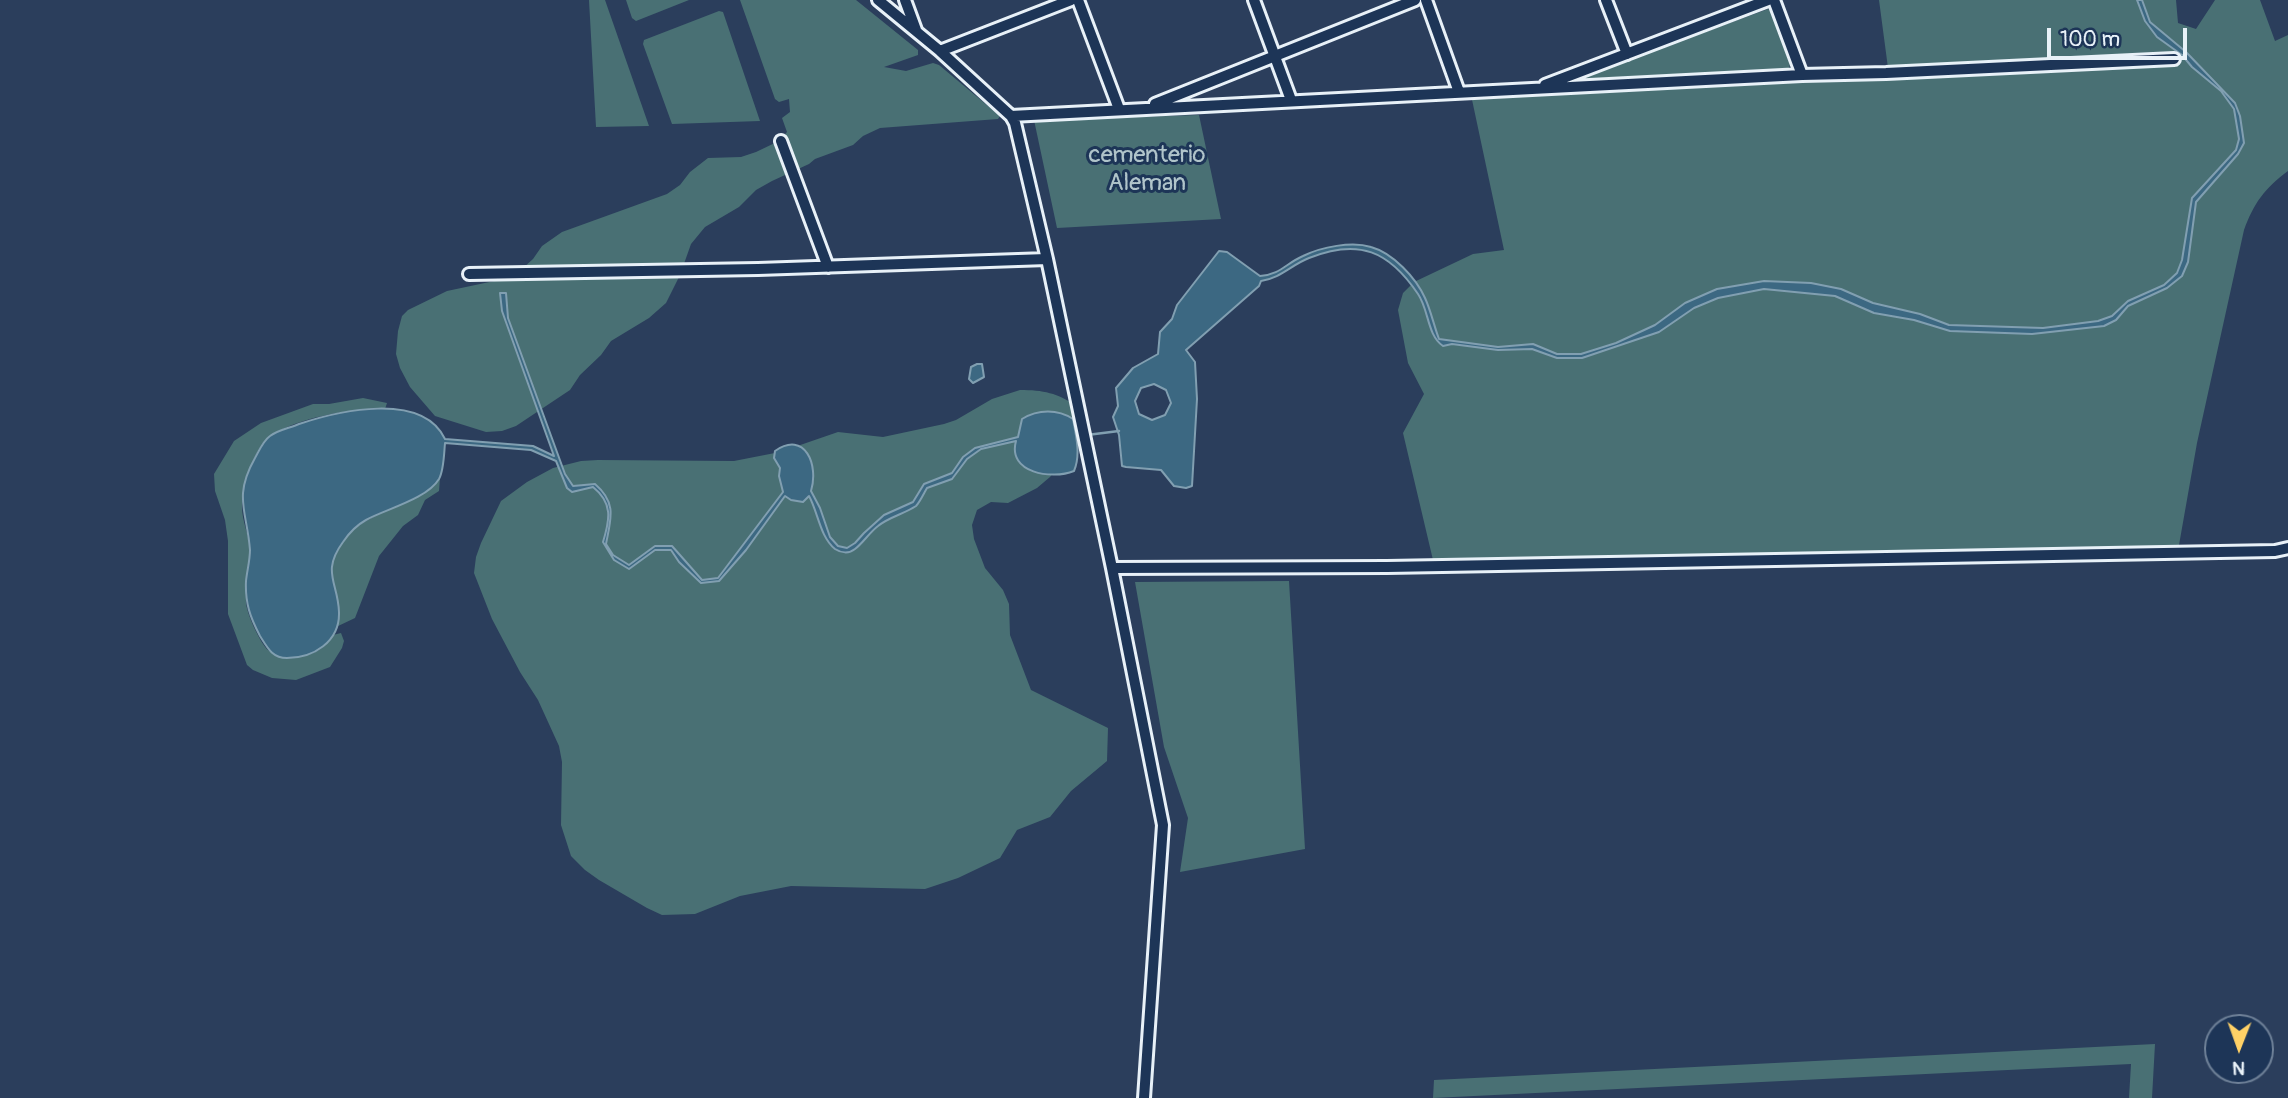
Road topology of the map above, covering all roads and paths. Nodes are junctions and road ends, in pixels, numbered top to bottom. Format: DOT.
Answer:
graph roads {
  1 [pos="878,0"];
  2 [pos="905,0"];
  3 [pos="1071,0"];
  4 [pos="1078,0"];
  5 [pos="1254,0"];
  6 [pos="1415,0"];
  7 [pos="1426,0"];
  8 [pos="1606,0"];
  9 [pos="1768,0"];
  10 [pos="1774,0"];
  11 [pos="917,32"];
  12 [pos="940,51"];
  13 [pos="1627,54"];
  14 [pos="1275,56"];
  15 [pos="2174,59"];
  16 [pos="1802,75"];
  17 [pos="1535,89"];
  18 [pos="1459,92"];
  19 [pos="1292,100"];
  20 [pos="1146,108"];
  21 [pos="1119,109"];
  22 [pos="1011,116"];
  23 [pos="781,141"];
  24 [pos="1047,259"];
  25 [pos="828,267"];
  26 [pos="469,274"];
  27 [pos="2288,548"];
  28 [pos="1112,568"];
  29 [pos="1144,1098"];
  1 -- 11 [label="street"];
  2 -- 11 [label="street"];
  3 -- 12 [label="street"];
  4 -- 21 [label="street"];
  5 -- 14 [label="street"];
  6 -- 14 [label="street"];
  7 -- 18 [label="street"];
  8 -- 13 [label="street"];
  9 -- 13 [label="street"];
  10 -- 16 [label="street"];
  11 -- 12 [label="street"];
  12 -- 22 [label="street"];
  13 -- 17 [label="street"];
  14 -- 19 [label="street"];
  14 -- 20 [label="street"];
  15 -- 16 [label="street"];
  16 -- 17 [label="street"];
  17 -- 18 [label="street"];
  18 -- 19 [label="street"];
  19 -- 20 [label="street"];
  20 -- 21 [label="street"];
  21 -- 22 [label="street"];
  22 -- 24 [label="street"];
  23 -- 25 [label="street"];
  24 -- 25 [label="street"];
  24 -- 28 [label="street"];
  25 -- 26 [label="street"];
  27 -- 28 [label="street"];
  28 -- 29 [label="street"];
}
